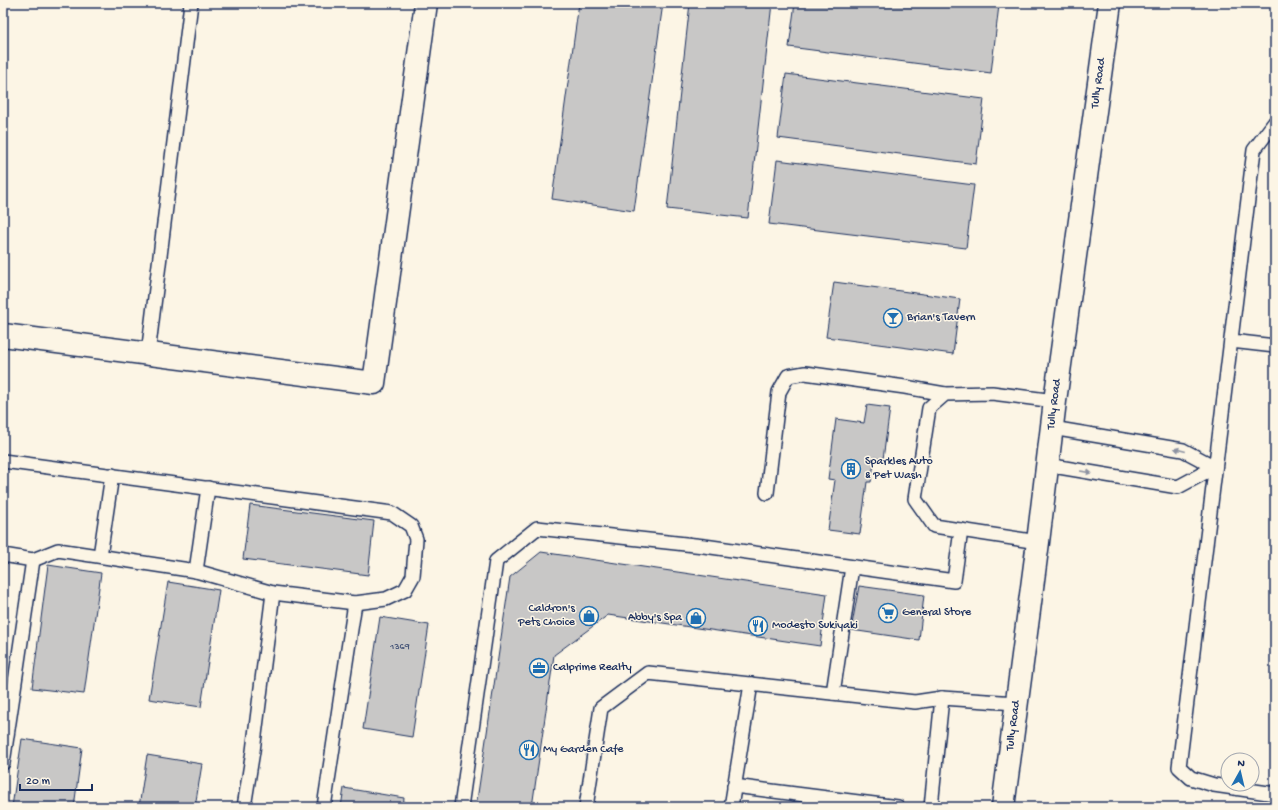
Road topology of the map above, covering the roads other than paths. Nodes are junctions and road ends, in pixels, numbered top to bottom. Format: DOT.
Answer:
graph roads {
  1 [pos="191,3"];
  2 [pos="426,3"];
  3 [pos="1110,3"];
  4 [pos="1275,122"];
  5 [pos="3,335"];
  6 [pos="1231,341"];
  7 [pos="1275,346"];
  8 [pos="148,354"];
  9 [pos="945,394"];
  10 [pos="1055,401"];
  11 [pos="1052,428"];
  12 [pos="3,461"];
  13 [pos="1047,466"];
  14 [pos="1215,467"];
  15 [pos="112,474"];
  16 [pos="208,488"];
  17 [pos="767,492"];
  18 [pos="961,530"];
  19 [pos="1038,542"];
  20 [pos="3,555"];
  21 [pos="100,556"];
  22 [pos="33,560"];
  23 [pos="852,567"];
  24 [pos="196,571"];
  25 [pos="273,593"];
  26 [pos="356,603"];
  27 [pos="751,684"];
  28 [pos="832,693"];
  29 [pos="942,698"];
  30 [pos="1016,703"];
  31 [pos="3,763"];
  32 [pos="734,786"];
  33 [pos="1275,794"];
  34 [pos="244,807"];
  35 [pos="324,807"];
  36 [pos="461,807"];
  37 [pos="586,807"];
  38 [pos="731,807"];
  39 [pos="898,807"];
  40 [pos="931,807"];
  41 [pos="1003,807"];
  1 -- 8 [label="lane"];
  2 -- 8 [label="main road"];
  3 -- 10 [label="main road, Tully Road"];
  4 -- 6 [label="lane"];
  5 -- 8 [label="main road"];
  6 -- 7 [label="lane"];
  6 -- 14 [label="lane"];
  9 -- 10 [label="lane"];
  9 -- 17 [label="lane"];
  9 -- 18 [label="lane"];
  10 -- 11 [label="main road, Tully Road"];
  11 -- 13 [label="main road, Tully Road"];
  14 -- 11 [label="lane, one-way"];
  12 -- 15 [label="lane"];
  13 -- 14 [label="lane, one-way"];
  13 -- 19 [label="main road, Tully Road"];
  14 -- 33 [label="lane"];
  15 -- 16 [label="lane"];
  15 -- 21 [label="lane"];
  16 -- 24 [label="lane"];
  16 -- 26 [label="lane"];
  18 -- 19 [label="lane"];
  18 -- 23 [label="lane"];
  19 -- 30 [label="main road, Tully Road"];
  20 -- 22 [label="lane"];
  21 -- 22 [label="lane"];
  21 -- 24 [label="lane"];
  22 -- 31 [label="lane"];
  23 -- 28 [label="lane"];
  23 -- 36 [label="lane"];
  24 -- 25 [label="lane"];
  25 -- 26 [label="lane"];
  25 -- 34 [label="lane"];
  26 -- 35 [label="lane"];
  27 -- 28 [label="lane"];
  27 -- 32 [label="lane"];
  27 -- 37 [label="lane"];
  28 -- 29 [label="lane"];
  29 -- 30 [label="lane"];
  29 -- 40 [label="lane"];
  30 -- 41 [label="main road, Tully Road"];
  32 -- 38 [label="lane"];
  32 -- 39 [label="lane"];
}
